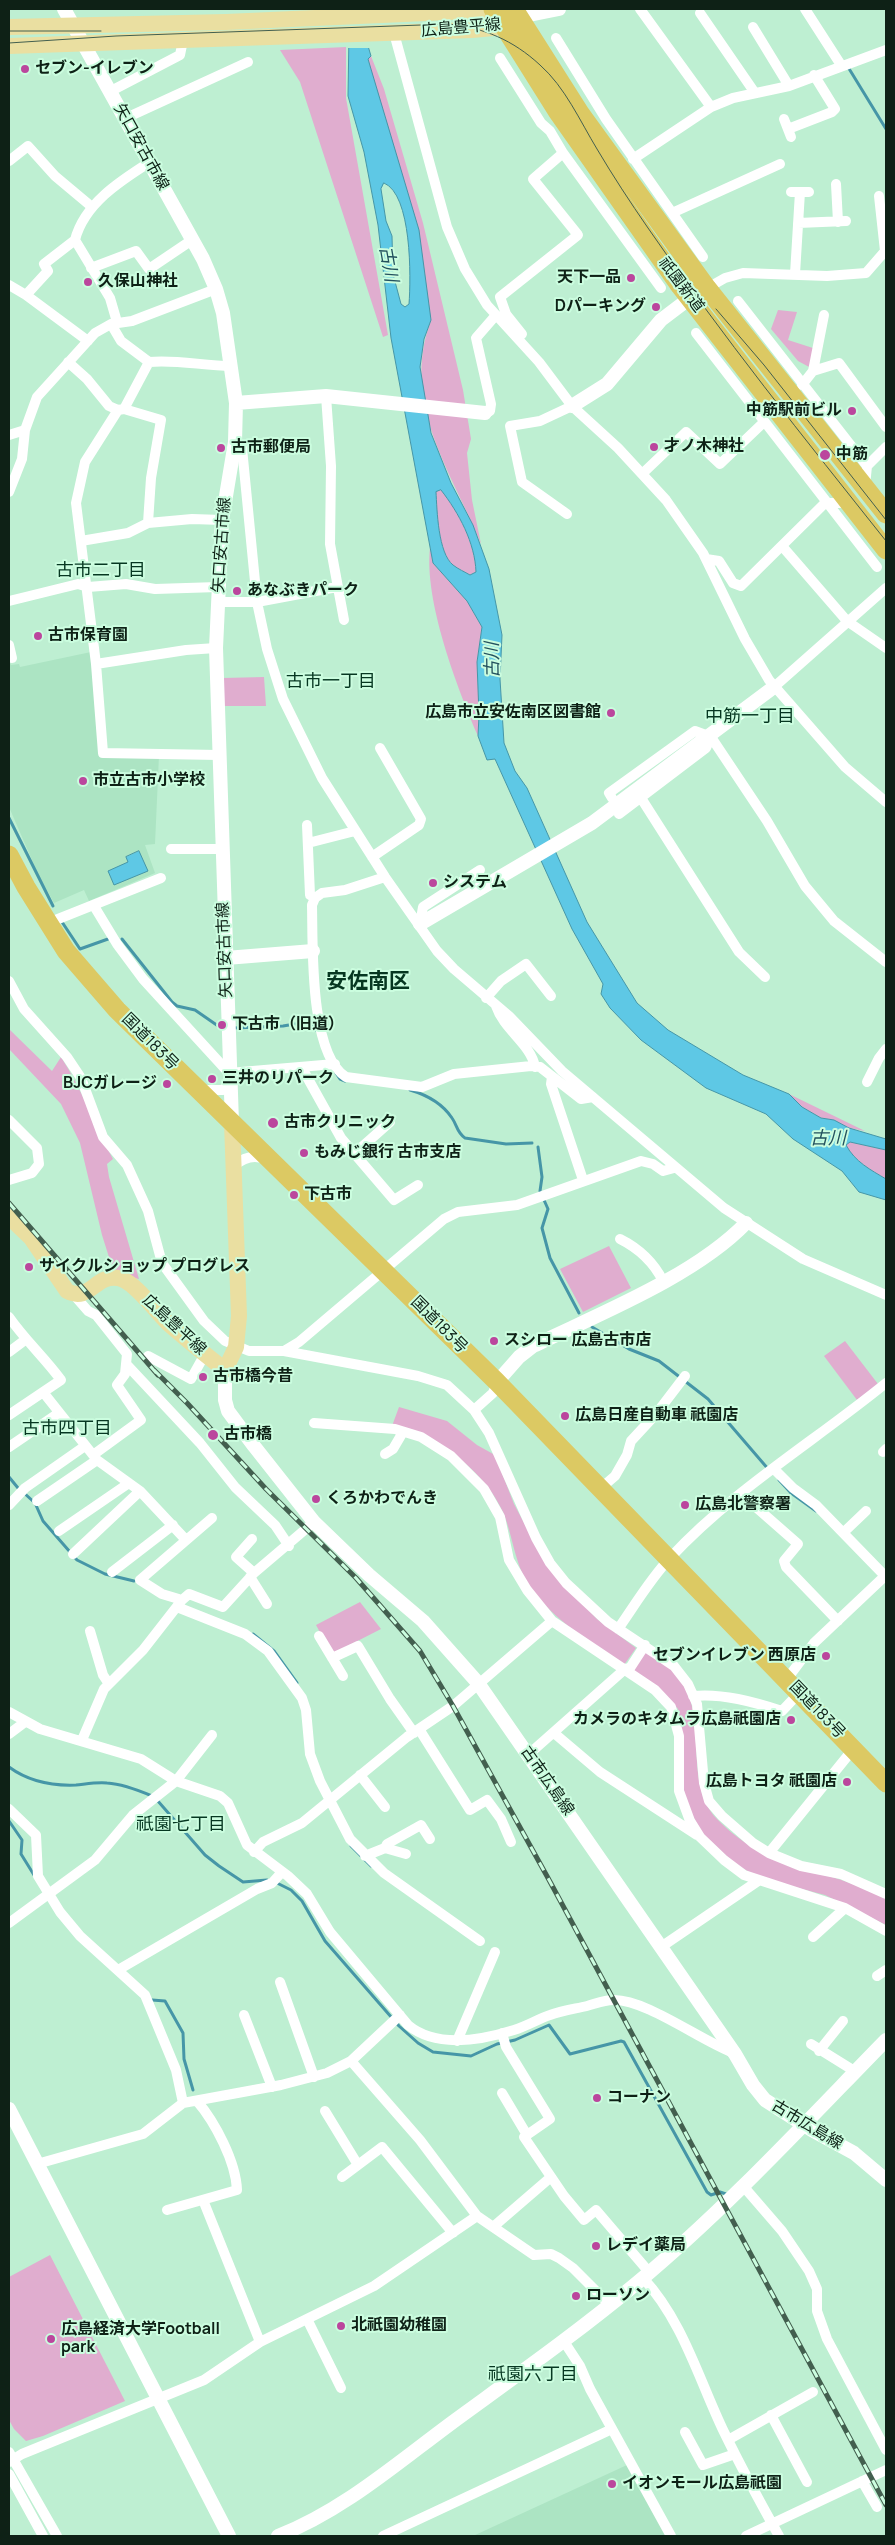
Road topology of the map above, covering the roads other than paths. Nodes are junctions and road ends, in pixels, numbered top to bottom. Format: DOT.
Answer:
graph roads {
  1 [pos="64,9"];
  2 [pos="493,9"];
  3 [pos="559,9"];
  4 [pos="640,9"];
  5 [pos="818,9"];
  6 [pos="806,11"];
  7 [pos="700,13"];
  8 [pos="384,14"];
  9 [pos="512,18"];
  10 [pos="74,26"];
  11 [pos="9,27"];
  12 [pos="753,27"];
  13 [pos="388,33"];
  14 [pos="556,38"];
  15 [pos="183,40"];
  16 [pos="83,44"];
  17 [pos="9,46"];
  18 [pos="886,50"];
  19 [pos="500,58"];
  20 [pos="248,62"];
  21 [pos="841,66"];
  22 [pos="814,75"];
  23 [pos="789,86"];
  24 [pos="111,91"];
  25 [pos="755,93"];
  26 [pos="711,107"];
  27 [pos="557,111"];
  28 [pos="580,113"];
  29 [pos="126,118"];
  30 [pos="606,119"];
  31 [pos="787,128"];
  32 [pos="550,131"];
  33 [pos="563,153"];
  34 [pos="633,159"];
  35 [pos="9,161"];
  36 [pos="150,162"];
  37 [pos="780,164"];
  38 [pos="836,184"];
  39 [pos="800,192"];
  40 [pos="658,194"];
  41 [pos="879,196"];
  42 [pos="92,208"];
  43 [pos="672,214"];
  44 [pos="609,217"];
  45 [pos="643,217"];
  46 [pos="798,223"];
  47 [pos="75,240"];
  48 [pos="192,240"];
  49 [pos="886,251"];
  50 [pos="703,257"];
  51 [pos="91,268"];
  52 [pos="795,274"];
  53 [pos="9,285"];
  54 [pos="661,288"];
  55 [pos="706,288"];
  56 [pos="216,289"];
  57 [pos="26,295"];
  58 [pos="690,298"];
  59 [pos="738,301"];
  60 [pos="496,314"];
  61 [pos="824,315"];
  62 [pos="114,323"];
  63 [pos="696,333"];
  64 [pos="88,341"];
  65 [pos="524,346"];
  66 [pos="765,361"];
  67 [pos="68,362"];
  68 [pos="149,362"];
  69 [pos="231,366"];
  70 [pos="788,366"];
  71 [pos="813,371"];
  72 [pos="751,378"];
  73 [pos="802,385"];
  74 [pos="326,396"];
  75 [pos="746,399"];
  76 [pos="236,403"];
  77 [pos="572,406"];
  78 [pos="121,409"];
  79 [pos="482,414"];
  80 [pos="764,422"];
  81 [pos="886,427"];
  82 [pos="25,430"];
  83 [pos="9,435"];
  84 [pos="235,442"];
  85 [pos="886,447"];
  86 [pos="867,466"];
  87 [pos="642,474"];
  88 [pos="865,487"];
  89 [pos="9,492"];
  90 [pos="827,503"];
  91 [pos="849,503"];
  92 [pos="567,514"];
  93 [pos="886,514"];
  94 [pos="222,520"];
  95 [pos="148,523"];
  96 [pos="81,541"];
  97 [pos="782,546"];
  98 [pos="886,550"];
  99 [pos="706,559"];
  100 [pos="876,567"];
  101 [pos="85,586"];
  102 [pos="218,587"];
  103 [pos="337,587"];
  104 [pos="886,588"];
  105 [pos="9,601"];
  106 [pos="218,602"];
  107 [pos="257,602"];
  108 [pos="344,620"];
  109 [pos="847,621"];
  110 [pos="9,645"];
  111 [pos="216,648"];
  112 [pos="886,648"];
  113 [pos="12,658"];
  114 [pos="96,664"];
  115 [pos="774,687"];
  116 [pos="711,737"];
  117 [pos="380,748"];
  118 [pos="219,755"];
  119 [pos="612,798"];
  120 [pos="641,798"];
  121 [pos="886,802"];
  122 [pos="617,810"];
  123 [pos="306,825"];
  124 [pos="355,831"];
  125 [pos="308,843"];
  126 [pos="171,849"];
  127 [pos="222,849"];
  128 [pos="9,855"];
  129 [pos="372,857"];
  130 [pos="480,870"];
  131 [pos="384,877"];
  132 [pos="161,878"];
  133 [pos="315,898"];
  134 [pos="94,906"];
  135 [pos="48,924"];
  136 [pos="420,924"];
  137 [pos="313,950"];
  138 [pos="226,958"];
  139 [pos="886,962"];
  140 [pos="765,977"];
  141 [pos="9,981"];
  142 [pos="551,996"];
  143 [pos="486,998"];
  144 [pos="496,1006"];
  145 [pos="886,1049"];
  146 [pos="331,1064"];
  147 [pos="535,1066"];
  148 [pos="302,1068"];
  149 [pos="552,1077"];
  150 [pos="230,1079"];
  151 [pos="867,1082"];
  152 [pos="199,1090"];
  153 [pos="593,1097"];
  154 [pos="9,1120"];
  155 [pos="390,1122"];
  156 [pos="232,1123"];
  157 [pos="354,1154"];
  158 [pos="277,1165"];
  159 [pos="234,1166"];
  160 [pos="674,1168"];
  161 [pos="9,1180"];
  162 [pos="584,1180"];
  163 [pos="418,1184"];
  164 [pos="9,1217"];
  165 [pos="746,1224"];
  166 [pos="620,1239"];
  167 [pos="384,1270"];
  168 [pos="663,1281"];
  169 [pos="74,1295"];
  170 [pos="886,1296"];
  171 [pos="9,1317"];
  172 [pos="26,1340"];
  173 [pos="236,1347"];
  174 [pos="284,1351"];
  175 [pos="9,1352"];
  176 [pos="206,1354"];
  177 [pos="148,1356"];
  178 [pos="127,1366"];
  179 [pos="226,1370"];
  180 [pos="683,1379"];
  181 [pos="497,1382"];
  182 [pos="886,1383"];
  183 [pos="43,1392"];
  184 [pos="474,1410"];
  185 [pos="59,1413"];
  186 [pos="9,1415"];
  187 [pos="314,1423"];
  188 [pos="403,1432"];
  189 [pos="85,1446"];
  190 [pos="9,1448"];
  191 [pos="384,1454"];
  192 [pos="95,1458"];
  193 [pos="771,1472"];
  194 [pos="129,1483"];
  195 [pos="601,1488"];
  196 [pos="140,1491"];
  197 [pos="741,1494"];
  198 [pos="37,1501"];
  199 [pos="9,1505"];
  200 [pos="866,1511"];
  201 [pos="212,1518"];
  202 [pos="314,1522"];
  203 [pos="173,1525"];
  204 [pos="59,1531"];
  205 [pos="844,1532"];
  206 [pos="252,1539"];
  207 [pos="186,1540"];
  208 [pos="289,1546"];
  209 [pos="73,1554"];
  210 [pos="668,1559"];
  211 [pos="112,1572"];
  212 [pos="252,1575"];
  213 [pos="885,1578"];
  214 [pos="180,1603"];
  215 [pos="267,1604"];
  216 [pos="552,1621"];
  217 [pos="838,1621"];
  218 [pos="618,1628"];
  219 [pos="90,1631"];
  220 [pos="319,1636"];
  221 [pos="645,1645"];
  222 [pos="332,1658"];
  223 [pos="625,1669"];
  224 [pos="343,1676"];
  225 [pos="478,1683"];
  226 [pos="109,1684"];
  227 [pos="794,1686"];
  228 [pos="693,1696"];
  229 [pos="9,1712"];
  230 [pos="24,1722"];
  231 [pos="417,1731"];
  232 [pos="554,1733"];
  233 [pos="9,1734"];
  234 [pos="212,1735"];
  235 [pos="82,1740"];
  236 [pos="854,1748"];
  237 [pos="529,1754"];
  238 [pos="360,1775"];
  239 [pos="176,1781"];
  240 [pos="886,1783"];
  241 [pos="330,1800"];
  242 [pos="385,1807"];
  243 [pos="9,1809"];
  244 [pos="700,1837"];
  245 [pos="430,1839"];
  246 [pos="511,1842"];
  247 [pos="385,1848"];
  248 [pos="254,1852"];
  249 [pos="769,1853"];
  250 [pos="406,1854"];
  251 [pos="365,1856"];
  252 [pos="282,1872"];
  253 [pos="758,1881"];
  254 [pos="49,1894"];
  255 [pos="886,1894"];
  256 [pos="845,1908"];
  257 [pos="9,1923"];
  258 [pos="886,1930"];
  259 [pos="813,1937"];
  260 [pos="480,1941"];
  261 [pos="661,1947"];
  262 [pos="495,1952"];
  263 [pos="118,1970"];
  264 [pos="280,1982"];
  265 [pos="244,2015"];
  266 [pos="400,2015"];
  267 [pos="843,2021"];
  268 [pos="502,2033"];
  269 [pos="886,2040"];
  270 [pos="457,2041"];
  271 [pos="811,2044"];
  272 [pos="820,2051"];
  273 [pos="735,2054"];
  274 [pos="350,2061"];
  275 [pos="856,2072"];
  276 [pos="314,2077"];
  277 [pos="272,2087"];
  278 [pos="502,2093"];
  279 [pos="197,2101"];
  280 [pos="183,2103"];
  281 [pos="9,2109"];
  282 [pos="325,2111"];
  283 [pos="804,2125"];
  284 [pos="527,2135"];
  285 [pos="38,2164"];
  286 [pos="358,2165"];
  287 [pos="342,2177"];
  288 [pos="551,2177"];
  289 [pos="886,2180"];
  290 [pos="744,2187"];
  291 [pos="203,2200"];
  292 [pos="167,2210"];
  293 [pos="477,2216"];
  294 [pos="493,2227"];
  295 [pos="453,2233"];
  296 [pos="646,2275"];
  297 [pos="610,2305"];
  298 [pos="307,2319"];
  299 [pos="563,2340"];
  300 [pos="260,2342"];
  301 [pos="341,2388"];
  302 [pos="813,2392"];
  303 [pos="159,2397"];
  304 [pos="772,2415"];
  305 [pos="612,2429"];
  306 [pos="686,2432"];
  307 [pos="728,2440"];
  308 [pos="886,2450"];
  309 [pos="735,2454"];
  310 [pos="10,2458"];
  311 [pos="886,2470"];
  312 [pos="9,2474"];
  313 [pos="862,2481"];
  314 [pos="807,2482"];
  315 [pos="877,2507"];
  316 [pos="772,2524"];
  317 [pos="43,2536"];
  318 [pos="57,2536"];
  319 [pos="229,2536"];
  320 [pos="278,2536"];
  321 [pos="383,2536"];
  322 [pos="671,2536"];
  323 [pos="746,2536"];
  324 [pos="779,2536"];
  1 -- 10 [label="street, 矢口安古市線"];
  2 -- 8 [label="main road, 広島豊平線"];
  2 -- 9 [label="highway, 祇園新道"];
  3 -- 9 [label="street"];
  4 -- 26 [label="street"];
  5 -- 6 [label="street"];
  6 -- 21 [label="street"];
  7 -- 25 [label="street"];
  8 -- 10 [label="main road, 広島豊平線"];
  9 -- 13 [label="main road, 広島豊平線"];
  9 -- 27 [label="highway, 祇園新道"];
  9 -- 28 [label="highway, 祇園新道"];
  10 -- 11 [label="main road, 広島豊平線"];
  10 -- 16 [label="street, 矢口安古市線"];
  12 -- 23 [label="street"];
  13 -- 15 [label="main road, 広島豊平線"];
  13 -- 60 [label="street"];
  14 -- 30 [label="street"];
  15 -- 16 [label="main road, 広島豊平線"];
  15 -- 24 [label="street"];
  16 -- 17 [label="main road, 広島豊平線"];
  16 -- 24 [label="street, 矢口安古市線"];
  18 -- 21 [label="street"];
  19 -- 32 [label="street"];
  20 -- 29 [label="street"];
  21 -- 22 [label="street"];
  22 -- 23 [label="street"];
  22 -- 31 [label="street"];
  23 -- 25 [label="street"];
  24 -- 29 [label="street, 矢口安古市線"];
  25 -- 26 [label="street"];
  26 -- 34 [label="street"];
  27 -- 32 [label="street"];
  27 -- 45 [label="highway, 祇園新道"];
  28 -- 30 [label="street"];
  28 -- 45 [label="highway, 祇園新道"];
  29 -- 36 [label="street, 矢口安古市線"];
  30 -- 34 [label="street"];
  32 -- 33 [label="street"];
  33 -- 44 [label="street"];
  33 -- 65 [label="street"];
  34 -- 40 [label="street"];
  35 -- 42 [label="street"];
  36 -- 42 [label="street"];
  36 -- 48 [label="street, 矢口安古市線"];
  37 -- 43 [label="street"];
  38 -- 46 [label="street"];
  39 -- 46 [label="street"];
  40 -- 43 [label="street"];
  40 -- 45 [label="street"];
  41 -- 49 [label="street"];
  42 -- 47 [label="street"];
  43 -- 50 [label="street"];
  44 -- 45 [label="street"];
  44 -- 54 [label="street"];
  45 -- 55 [label="highway, 祇園新道"];
  45 -- 58 [label="highway, 祇園新道"];
  46 -- 52 [label="street"];
  47 -- 51 [label="street"];
  47 -- 57 [label="street"];
  48 -- 51 [label="street"];
  48 -- 56 [label="street, 矢口安古市線"];
  49 -- 52 [label="street"];
  51 -- 62 [label="street"];
  52 -- 55 [label="street"];
  53 -- 57 [label="street"];
  55 -- 58 [label="street"];
  55 -- 66 [label="highway, 祇園新道"];
  56 -- 62 [label="street"];
  56 -- 69 [label="street, 矢口安古市線"];
  57 -- 64 [label="street"];
  58 -- 72 [label="highway, 祇園新道"];
  58 -- 77 [label="street"];
  59 -- 70 [label="street"];
  60 -- 65 [label="street"];
  60 -- 79 [label="street"];
  61 -- 71 [label="street"];
  62 -- 64 [label="street"];
  62 -- 68 [label="street"];
  63 -- 75 [label="street"];
  64 -- 67 [label="street"];
  65 -- 77 [label="street"];
  66 -- 70 [label="street"];
  66 -- 88 [label="highway, 祇園新道"];
  67 -- 78 [label="street"];
  67 -- 82 [label="street"];
  68 -- 69 [label="street"];
  68 -- 78 [label="street"];
  69 -- 76 [label="street, 矢口安古市線"];
  70 -- 73 [label="street"];
  71 -- 73 [label="street"];
  71 -- 81 [label="street"];
  72 -- 75 [label="street"];
  72 -- 91 [label="highway, 祇園新道"];
  73 -- 86 [label="street"];
  74 -- 76 [label="street"];
  74 -- 79 [label="street"];
  74 -- 103 [label="street"];
  75 -- 80 [label="street"];
  76 -- 84 [label="street, 矢口安古市線"];
  77 -- 87 [label="street"];
  77 -- 92 [label="street"];
  78 -- 95 [label="street"];
  78 -- 96 [label="street"];
  80 -- 87 [label="street"];
  80 -- 90 [label="street"];
  82 -- 83 [label="street"];
  82 -- 89 [label="street"];
  84 -- 94 [label="street, 矢口安古市線"];
  84 -- 107 [label="street"];
  85 -- 86 [label="street"];
  86 -- 88 [label="street"];
  87 -- 99 [label="street"];
  88 -- 93 [label="highway, 祇園新道"];
  90 -- 91 [label="street"];
  90 -- 97 [label="street"];
  90 -- 100 [label="street"];
  91 -- 98 [label="highway, 祇園新道"];
  94 -- 95 [label="street"];
  94 -- 102 [label="street, 矢口安古市線"];
  95 -- 96 [label="street"];
  96 -- 101 [label="street"];
  97 -- 99 [label="street"];
  97 -- 109 [label="street"];
  99 -- 115 [label="street"];
  101 -- 102 [label="street"];
  101 -- 105 [label="street"];
  101 -- 114 [label="street"];
  102 -- 106 [label="street, 矢口安古市線"];
  103 -- 107 [label="street"];
  103 -- 108 [label="street"];
  104 -- 109 [label="street"];
  106 -- 107 [label="street"];
  106 -- 111 [label="street, 矢口安古市線"];
  107 -- 124 [label="street"];
  109 -- 112 [label="street"];
  109 -- 115 [label="street"];
  110 -- 113 [label="street"];
  111 -- 114 [label="street"];
  111 -- 118 [label="street, 矢口安古市線"];
  114 -- 118 [label="street"];
  115 -- 116 [label="street"];
  115 -- 121 [label="street"];
  116 -- 119 [label="street"];
  116 -- 120 [label="street"];
  116 -- 136 [label="street"];
  116 -- 139 [label="street"];
  117 -- 129 [label="street"];
  118 -- 127 [label="street, 矢口安古市線"];
  120 -- 122 [label="street"];
  120 -- 140 [label="street"];
  123 -- 125 [label="street"];
  124 -- 125 [label="street"];
  124 -- 129 [label="street"];
  125 -- 133 [label="street"];
  126 -- 127 [label="street"];
  127 -- 138 [label="street, 矢口安古市線"];
  128 -- 135 [label="highway, 国道183号"];
  129 -- 131 [label="street"];
  130 -- 136 [label="street"];
  131 -- 133 [label="street"];
  131 -- 136 [label="street"];
  132 -- 134 [label="street"];
  133 -- 137 [label="street"];
  134 -- 135 [label="street"];
  134 -- 150 [label="street"];
  135 -- 152 [label="highway, 国道183号"];
  136 -- 143 [label="street"];
  137 -- 138 [label="street"];
  137 -- 146 [label="street"];
  138 -- 150 [label="street, 矢口安古市線"];
  141 -- 173 [label="street"];
  142 -- 143 [label="street"];
  143 -- 144 [label="street"];
  144 -- 147 [label="street"];
  144 -- 153 [label="street"];
  145 -- 151 [label="street"];
  146 -- 147 [label="street"];
  146 -- 148 [label="street"];
  147 -- 149 [label="street"];
  148 -- 150 [label="street"];
  148 -- 157 [label="street"];
  149 -- 153 [label="street"];
  149 -- 162 [label="street"];
  150 -- 152 [label="street"];
  150 -- 156 [label="street, 矢口安古市線"];
  152 -- 156 [label="highway, 国道183号"];
  153 -- 160 [label="street"];
  154 -- 161 [label="street"];
  155 -- 157 [label="street"];
  156 -- 158 [label="highway, 国道183号"];
  156 -- 159 [label="main road"];
  157 -- 163 [label="street"];
  158 -- 159 [label="street"];
  158 -- 167 [label="highway, 国道183号"];
  159 -- 173 [label="main road"];
  160 -- 162 [label="street"];
  160 -- 165 [label="street"];
  162 -- 167 [label="street"];
  164 -- 169 [label="main road"];
  165 -- 168 [label="street"];
  165 -- 170 [label="street"];
  166 -- 168 [label="street"];
  167 -- 174 [label="street"];
  167 -- 181 [label="highway, 国道183号"];
  168 -- 181 [label="street"];
  169 -- 176 [label="main road, 広島豊平線"];
  169 -- 178 [label="street"];
  171 -- 172 [label="street"];
  172 -- 175 [label="street"];
  172 -- 183 [label="street"];
  173 -- 174 [label="street"];
  173 -- 179 [label="main road"];
  174 -- 184 [label="street"];
  176 -- 177 [label="street"];
  176 -- 179 [label="main road, 広島豊平線"];
  178 -- 192 [label="street"];
  178 -- 208 [label="street"];
  179 -- 202 [label="street, 古市広島線"];
  180 -- 195 [label="street"];
  181 -- 184 [label="street"];
  181 -- 195 [label="highway, 国道183号"];
  182 -- 193 [label="street"];
  183 -- 185 [label="street"];
  183 -- 186 [label="street"];
  184 -- 218 [label="street"];
  185 -- 189 [label="street"];
  185 -- 190 [label="street"];
  187 -- 188 [label="street"];
  188 -- 191 [label="street"];
  188 -- 216 [label="street"];
  189 -- 192 [label="street"];
  189 -- 199 [label="street"];
  192 -- 194 [label="street"];
  192 -- 198 [label="street"];
  193 -- 197 [label="street"];
  193 -- 205 [label="street"];
  194 -- 196 [label="street"];
  194 -- 204 [label="street"];
  195 -- 210 [label="highway, 国道183号"];
  196 -- 203 [label="street"];
  196 -- 209 [label="street"];
  197 -- 210 [label="street"];
  197 -- 217 [label="street"];
  200 -- 205 [label="street"];
  201 -- 207 [label="street"];
  202 -- 208 [label="street"];
  202 -- 225 [label="street, 古市広島線"];
  203 -- 207 [label="street"];
  203 -- 211 [label="street"];
  205 -- 213 [label="street"];
  206 -- 212 [label="street"];
  207 -- 214 [label="street"];
  208 -- 212 [label="street"];
  210 -- 218 [label="street"];
  210 -- 227 [label="highway, 国道183号"];
  212 -- 214 [label="street"];
  212 -- 215 [label="street"];
  213 -- 217 [label="street"];
  214 -- 226 [label="street"];
  214 -- 241 [label="street"];
  216 -- 223 [label="street"];
  216 -- 225 [label="street"];
  217 -- 227 [label="street"];
  218 -- 221 [label="street"];
  219 -- 226 [label="street"];
  220 -- 222 [label="street"];
  221 -- 223 [label="street"];
  221 -- 228 [label="street"];
  222 -- 224 [label="street"];
  222 -- 231 [label="street"];
  223 -- 232 [label="street"];
  223 -- 244 [label="street"];
  225 -- 231 [label="street"];
  225 -- 237 [label="street, 古市広島線"];
  226 -- 235 [label="street"];
  227 -- 228 [label="street"];
  227 -- 236 [label="highway, 国道183号"];
  228 -- 249 [label="street"];
  229 -- 230 [label="street"];
  230 -- 233 [label="street"];
  230 -- 235 [label="street"];
  231 -- 238 [label="street"];
  231 -- 246 [label="street"];
  232 -- 237 [label="street"];
  232 -- 244 [label="street"];
  234 -- 239 [label="street"];
  235 -- 239 [label="street"];
  236 -- 240 [label="highway, 国道183号"];
  236 -- 249 [label="street"];
  237 -- 261 [label="street, 古市広島線"];
  238 -- 241 [label="street"];
  238 -- 242 [label="street"];
  239 -- 248 [label="street"];
  239 -- 254 [label="street"];
  241 -- 248 [label="street"];
  241 -- 251 [label="street"];
  243 -- 254 [label="street"];
  244 -- 253 [label="street"];
  245 -- 247 [label="street"];
  247 -- 250 [label="street"];
  247 -- 251 [label="street"];
  248 -- 252 [label="street"];
  249 -- 255 [label="street"];
  251 -- 260 [label="street"];
  252 -- 263 [label="street"];
  252 -- 266 [label="street"];
  253 -- 256 [label="street"];
  253 -- 261 [label="street"];
  254 -- 257 [label="street"];
  254 -- 263 [label="street"];
  256 -- 258 [label="street"];
  256 -- 259 [label="street"];
  261 -- 273 [label="street, 古市広島線"];
  262 -- 270 [label="street"];
  263 -- 280 [label="street"];
  264 -- 276 [label="street"];
  265 -- 277 [label="street"];
  266 -- 270 [label="street"];
  266 -- 274 [label="street"];
  267 -- 272 [label="street"];
  268 -- 270 [label="street"];
  268 -- 273 [label="street"];
  268 -- 284 [label="street"];
  269 -- 275 [label="street"];
  271 -- 272 [label="street"];
  272 -- 275 [label="street"];
  273 -- 283 [label="street, 古市広島線"];
  274 -- 276 [label="street"];
  274 -- 293 [label="street"];
  275 -- 283 [label="street"];
  276 -- 277 [label="street"];
  277 -- 279 [label="street"];
  278 -- 284 [label="street"];
  279 -- 280 [label="street"];
  279 -- 291 [label="street"];
  280 -- 285 [label="street"];
  281 -- 285 [label="street"];
  282 -- 286 [label="street"];
  283 -- 289 [label="street, 古市広島線"];
  283 -- 290 [label="street"];
  284 -- 288 [label="street"];
  285 -- 303 [label="street"];
  286 -- 287 [label="street"];
  286 -- 295 [label="street"];
  288 -- 294 [label="street"];
  288 -- 296 [label="street"];
  290 -- 296 [label="street"];
  290 -- 308 [label="street"];
  291 -- 292 [label="street"];
  291 -- 300 [label="street"];
  293 -- 294 [label="street"];
  293 -- 295 [label="street"];
  294 -- 297 [label="street"];
  295 -- 298 [label="street"];
  296 -- 297 [label="street"];
  296 -- 307 [label="street"];
  297 -- 299 [label="street"];
  298 -- 300 [label="street"];
  298 -- 301 [label="street"];
  299 -- 305 [label="street"];
  299 -- 320 [label="street"];
  300 -- 303 [label="street"];
  302 -- 304 [label="street"];
  303 -- 310 [label="street"];
  303 -- 319 [label="street"];
  304 -- 307 [label="street"];
  304 -- 314 [label="street"];
  305 -- 321 [label="street"];
  305 -- 322 [label="street"];
  306 -- 309 [label="street"];
  307 -- 309 [label="street"];
  309 -- 316 [label="street"];
  310 -- 318 [label="street"];
  311 -- 313 [label="street"];
  312 -- 317 [label="street"];
  313 -- 315 [label="street"];
  313 -- 316 [label="street"];
  316 -- 323 [label="street"];
  316 -- 324 [label="street"];
}
